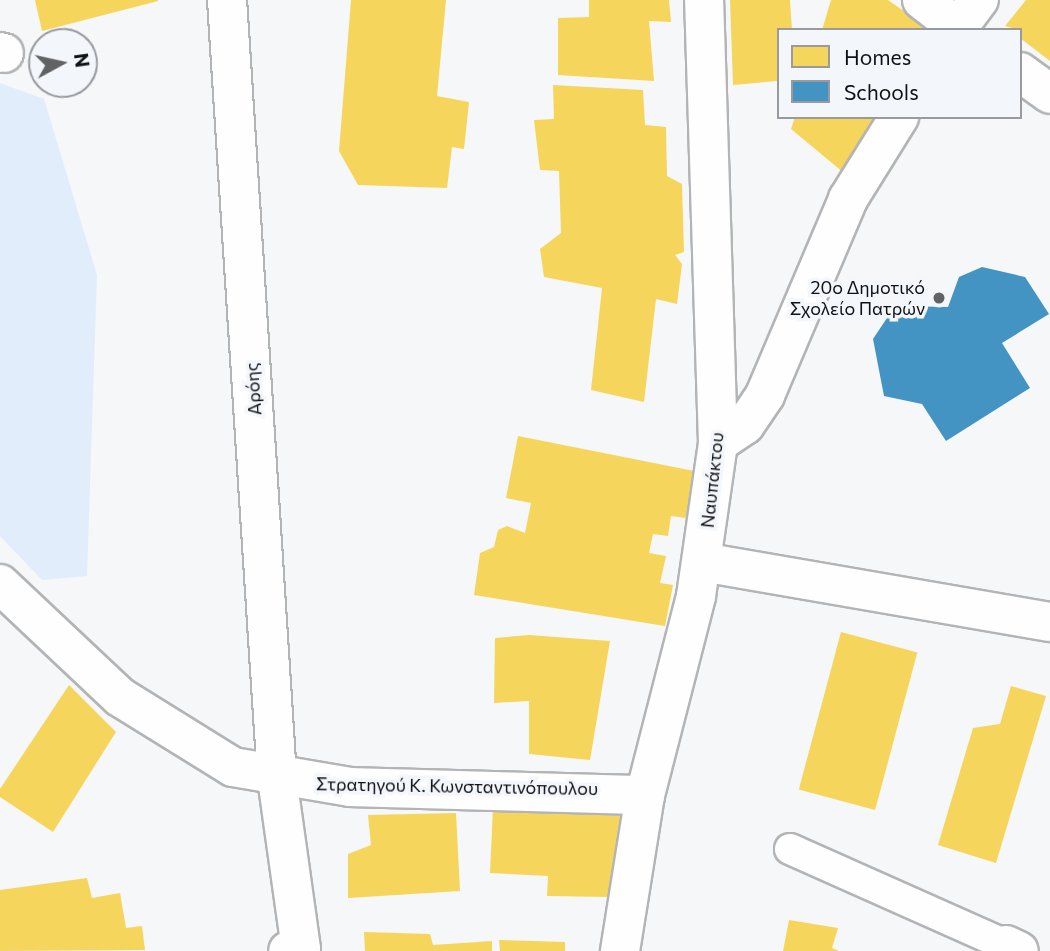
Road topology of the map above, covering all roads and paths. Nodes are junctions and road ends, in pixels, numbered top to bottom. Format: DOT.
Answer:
graph roads {
  1 [pos="227,0"];
  2 [pos="704,0"];
  3 [pos="922,0"];
  4 [pos="963,22"];
  5 [pos="1022,73"];
  6 [pos="1050,94"];
  7 [pos="898,119"];
  8 [pos="718,443"];
  9 [pos="702,562"];
  10 [pos="0,584"];
  11 [pos="1050,622"];
  12 [pos="277,778"];
  13 [pos="645,795"];
  14 [pos="790,849"];
  15 [pos="1013,948"];
  16 [pos="296,950"];
  17 [pos="620,951"];
  1 -- 12 [label="street, Αρόης"];
  2 -- 8 [label="street, Ναυπάκτου"];
  3 -- 4 [label="street"];
  5 -- 6 [label="street"];
  7 -- 8 [label="street"];
  8 -- 9 [label="street, Ναυπάκτου"];
  9 -- 11 [label="street"];
  9 -- 13 [label="street, Ναυπάκτου"];
  10 -- 12 [label="street, Στρατηγού Κ. Κωνσταντινόπουλου"];
  12 -- 13 [label="street, Στρατηγού Κ. Κωνσταντινόπουλου"];
  12 -- 16 [label="street, Αρόης"];
  13 -- 17 [label="street, Ναυπάκτου"];
  14 -- 15 [label="street"];
}
